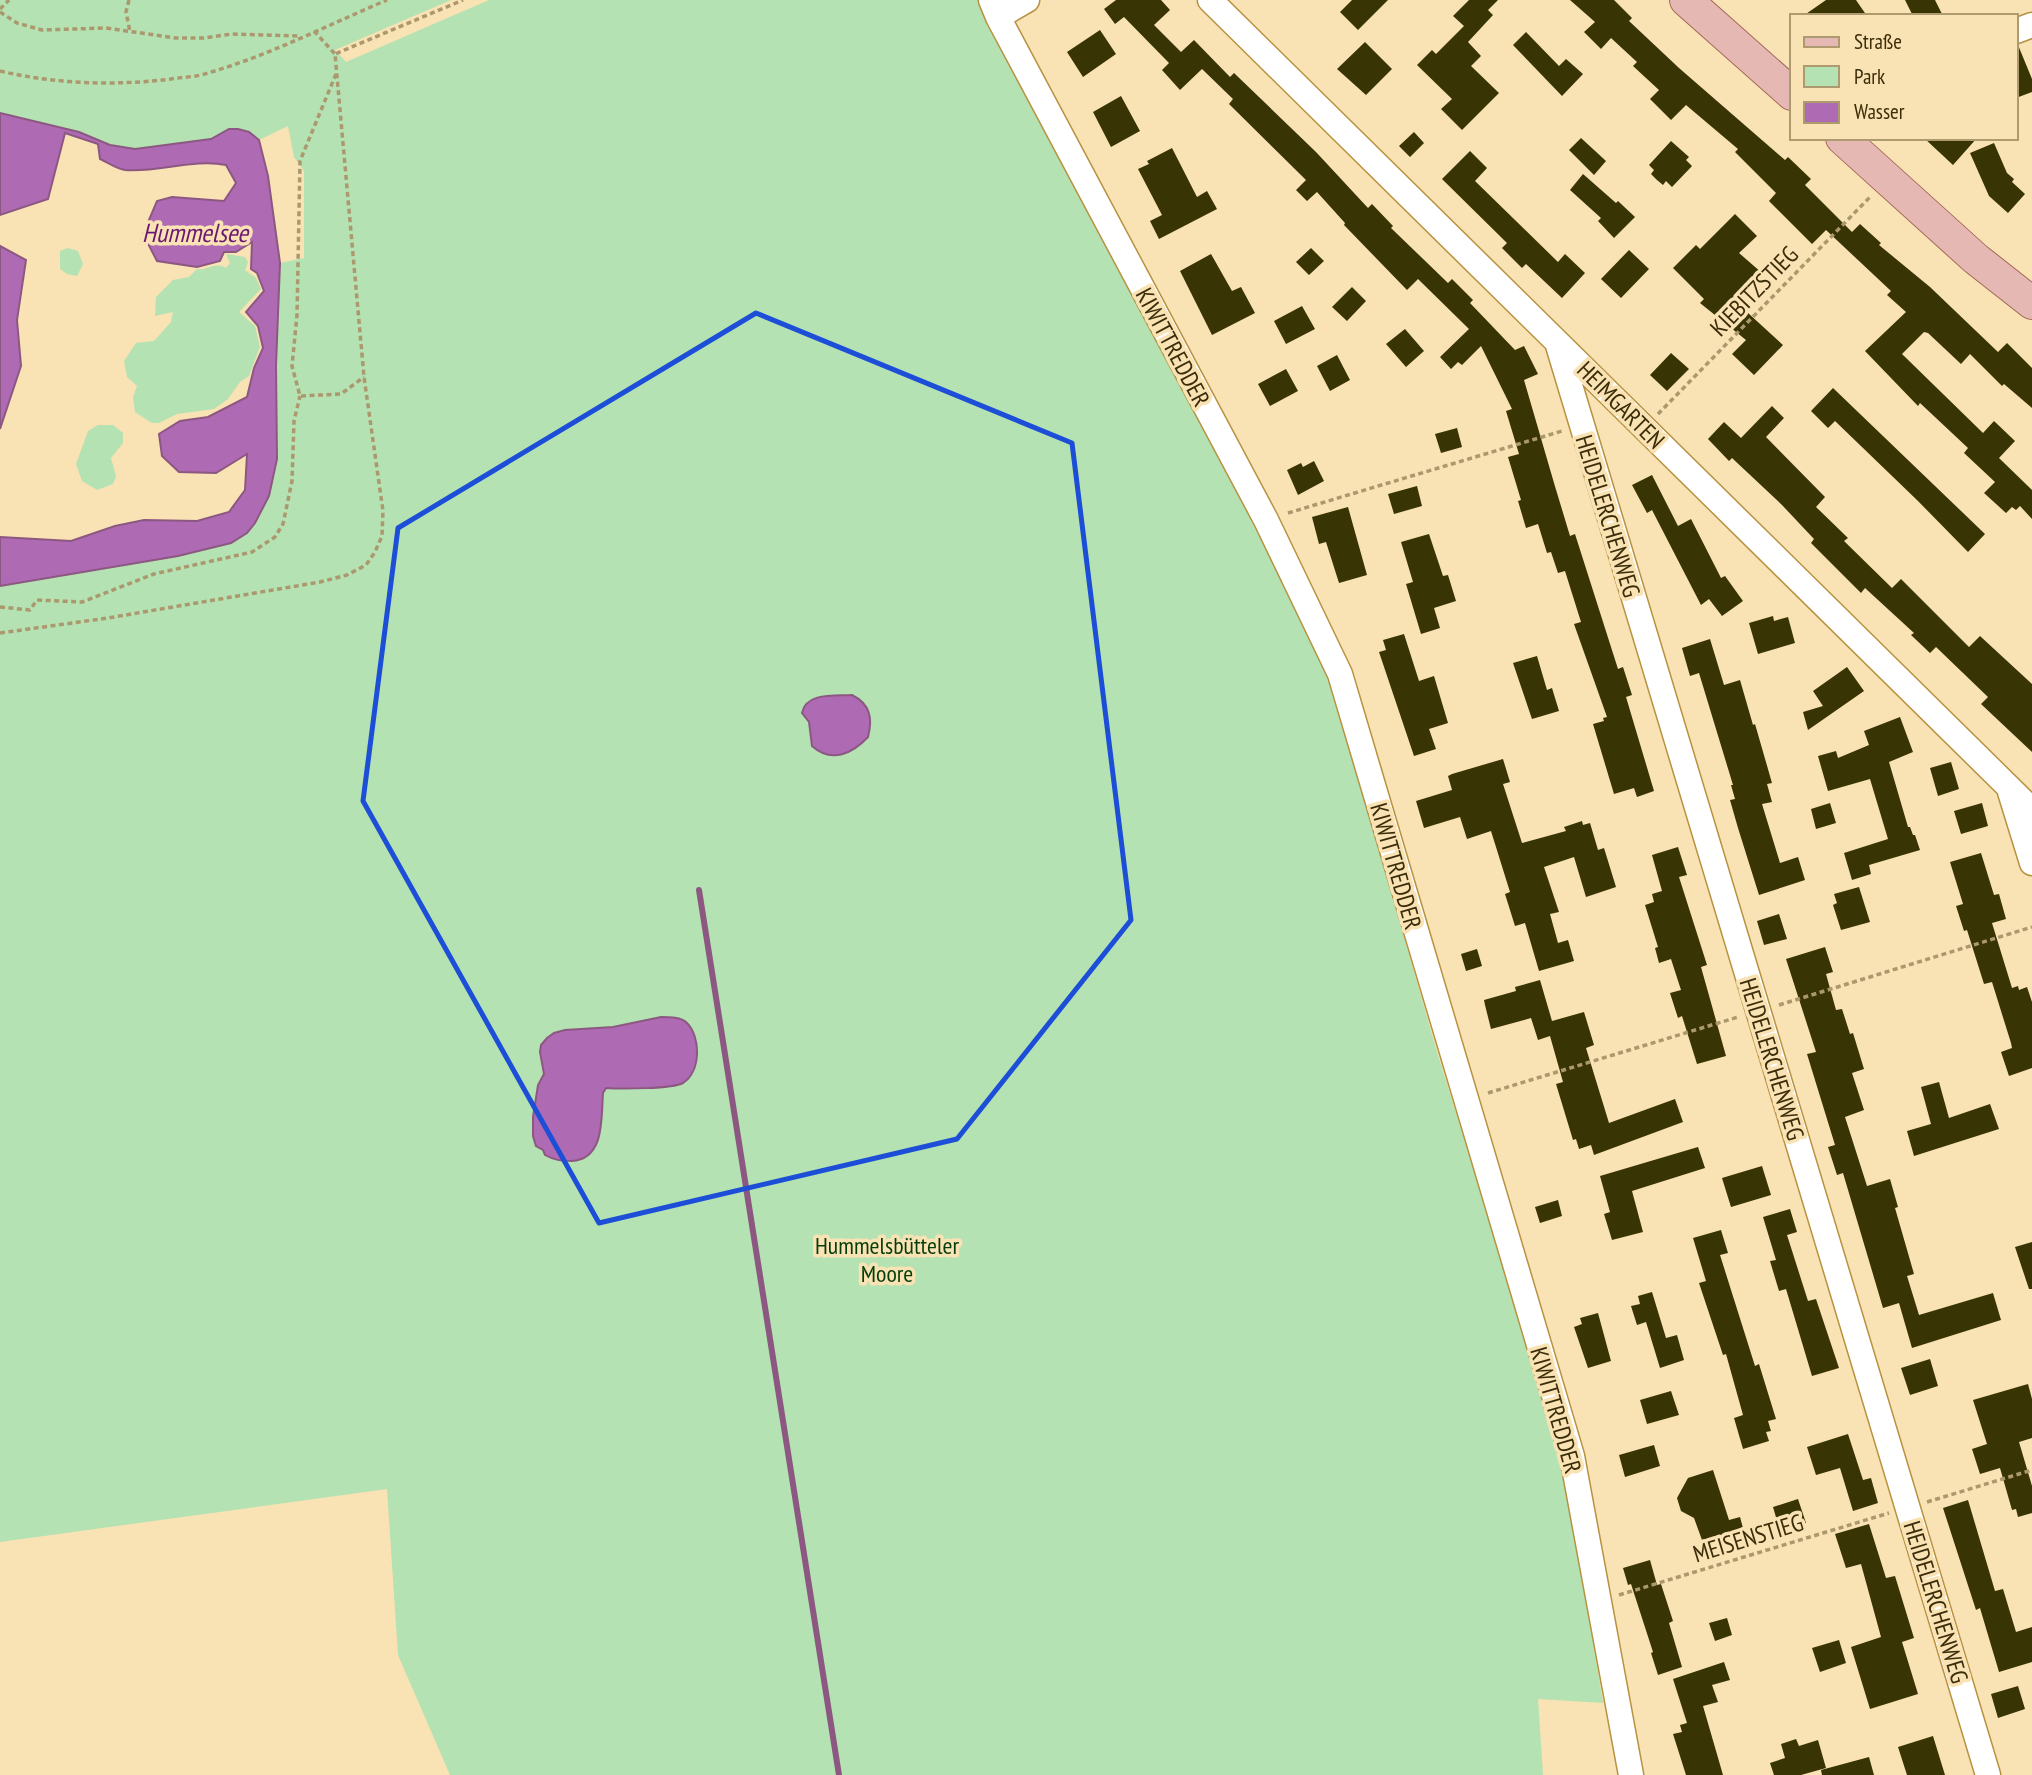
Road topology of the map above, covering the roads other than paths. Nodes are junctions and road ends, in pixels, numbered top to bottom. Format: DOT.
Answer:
graph roads {
  1 [pos="1027,0"];
  2 [pos="1210,0"];
  3 [pos="1686,0"];
  4 [pos="994,9"];
  5 [pos="1790,92"];
  6 [pos="1844,140"];
  7 [pos="2032,303"];
  8 [pos="1557,342"];
  9 [pos="2009,788"];
  10 [pos="2032,810"];
  11 [pos="2032,863"];
  12 [pos="1631,1775"];
  13 [pos="1988,1775"];
  1 -- 4 [label="street, KIWITTREDDER"];
  2 -- 8 [label="street, HEIMGARTEN"];
  3 -- 5 [label="main road"];
  4 -- 12 [label="street, KIWITTREDDER"];
  6 -- 7 [label="main road"];
  8 -- 9 [label="street, HEIMGARTEN"];
  8 -- 13 [label="street, HEIDELERCHENWEG"];
  9 -- 10 [label="street, HEIMGARTEN"];
  9 -- 11 [label="street"];
}
